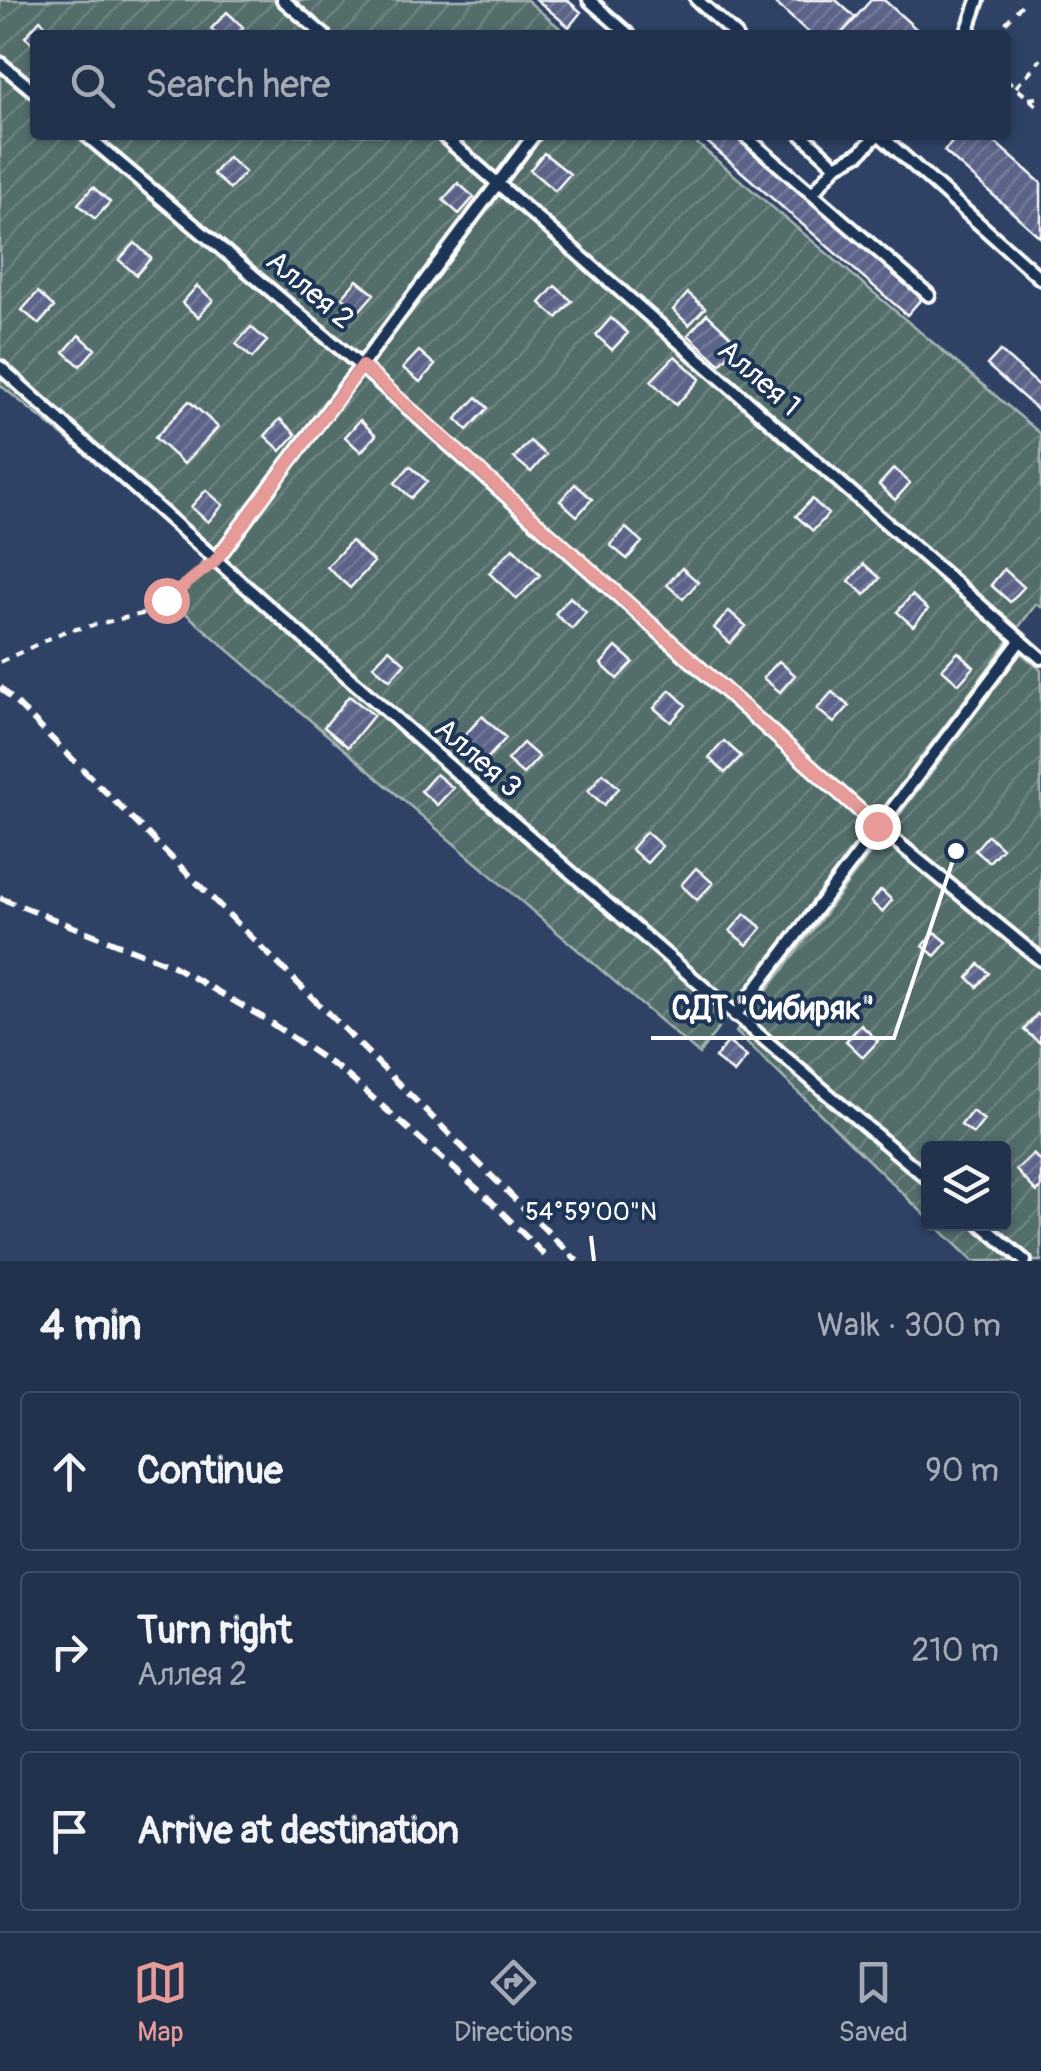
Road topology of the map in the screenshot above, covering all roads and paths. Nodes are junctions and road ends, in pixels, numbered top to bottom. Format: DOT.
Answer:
graph roads {
  1 [pos="283,0"];
  2 [pos="589,0"];
  3 [pos="697,0"];
  4 [pos="978,0"];
  5 [pos="1026,0"];
  6 [pos="318,30"];
  7 [pos="623,30"];
  8 [pos="730,30"];
  9 [pos="968,30"];
  10 [pos="999,30"];
  11 [pos="1041,59"];
  12 [pos="0,63"];
  13 [pos="1011,83"];
  14 [pos="1016,87"];
  15 [pos="30,88"];
  16 [pos="1041,97"];
  17 [pos="1029,99"];
  18 [pos="1041,109"];
  19 [pos="92,140"];
  20 [pos="448,140"];
  21 [pos="530,140"];
  22 [pos="750,140"];
  23 [pos="807,140"];
  24 [pos="873,140"];
  25 [pos="884,140"];
  26 [pos="836,166"];
  27 [pos="498,182"];
  28 [pos="812,194"];
  29 [pos="1041,278"];
  30 [pos="929,295"];
  31 [pos="362,366"];
  32 [pos="0,368"];
  33 [pos="215,561"];
  34 [pos="1020,640"];
  35 [pos="1041,658"];
  36 [pos="0,662"];
  37 [pos="877,826"];
  38 [pos="1041,960"];
  39 [pos="735,1016"];
  40 [pos="921,1174"];
  41 [pos="989,1231"];
  42 [pos="1025,1261"];
  1 -- 6 [label="lane"];
  2 -- 7 [label="lane"];
  3 -- 8 [label="lane"];
  4 -- 9 [label="lane"];
  5 -- 10 [label="path"];
  11 -- 14 [label="path"];
  12 -- 15 [label="lane"];
  13 -- 14 [label="path"];
  14 -- 17 [label="path"];
  16 -- 17 [label="path"];
  17 -- 18 [label="path"];
  19 -- 31 [label="lane, Аллея 2"];
  20 -- 27 [label="lane, Аллея 1"];
  21 -- 27 [label="lane"];
  22 -- 28 [label="lane"];
  23 -- 26 [label="lane"];
  24 -- 26 [label="lane"];
  25 -- 29 [label="lane"];
  26 -- 28 [label="lane"];
  27 -- 31 [label="lane"];
  27 -- 34 [label="lane, Аллея 1"];
  28 -- 30 [label="lane"];
  31 -- 33 [label="lane"];
  31 -- 37 [label="lane, Аллея 2"];
  32 -- 33 [label="lane, Аллея 3"];
  33 -- 36 [label="path"];
  33 -- 39 [label="lane, Аллея 3"];
  34 -- 35 [label="lane, Аллея 1"];
  34 -- 37 [label="lane"];
  37 -- 38 [label="lane, Аллея 2"];
  37 -- 39 [label="lane"];
  39 -- 40 [label="lane, Аллея 3"];
  41 -- 42 [label="lane"];
}
